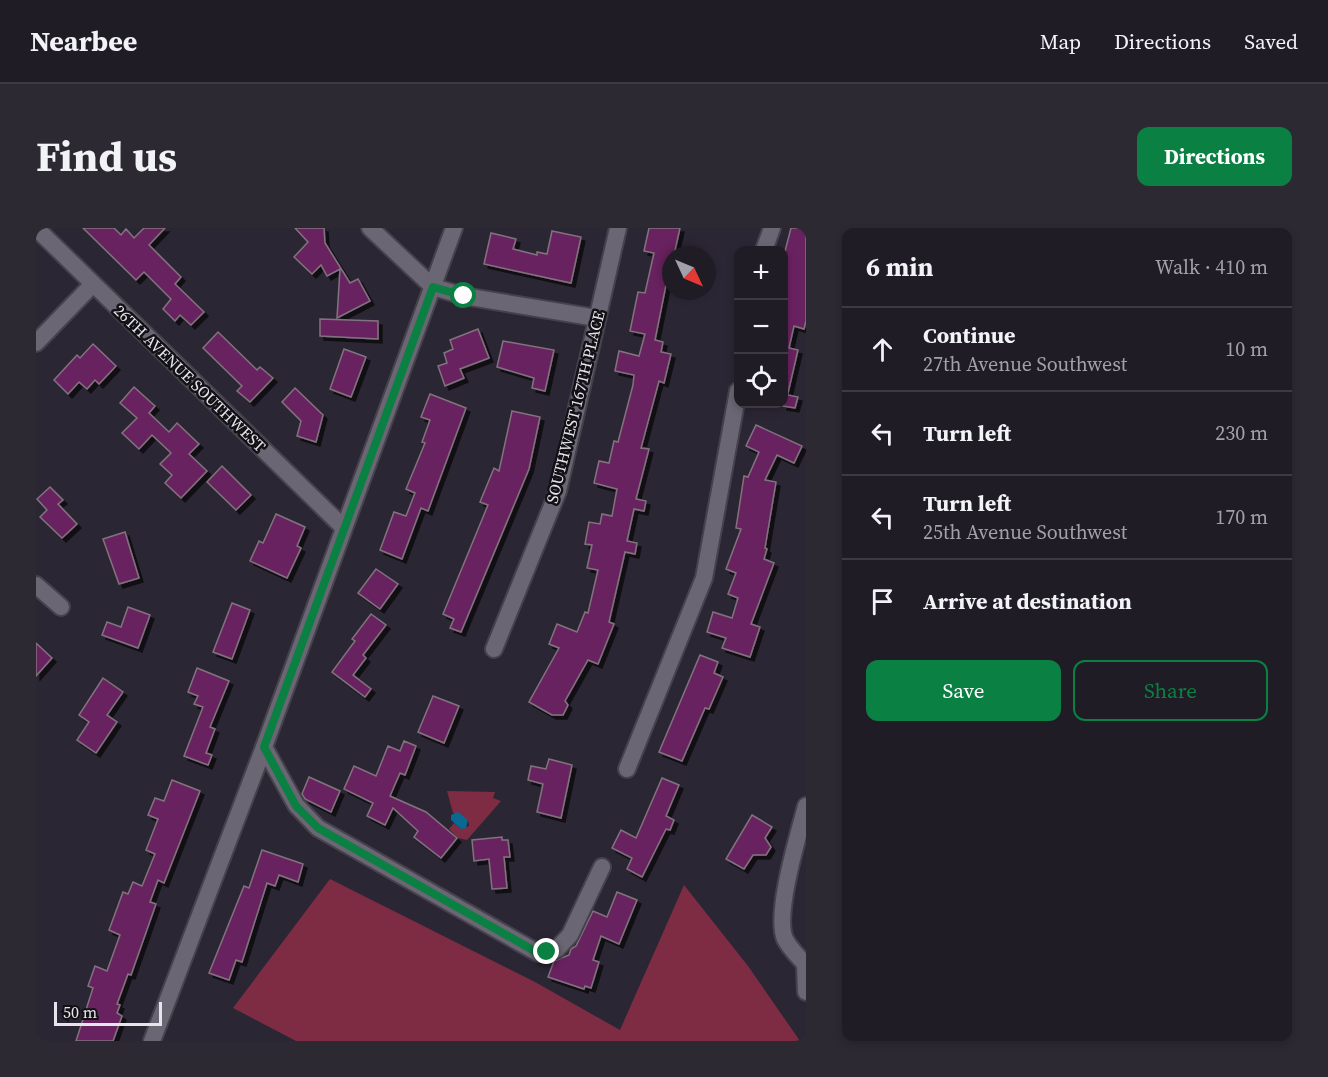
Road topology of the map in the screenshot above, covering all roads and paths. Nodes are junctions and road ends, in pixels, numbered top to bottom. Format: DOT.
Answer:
graph roads {
  1 [pos="36,228"];
  2 [pos="370,228"];
  3 [pos="454,228"];
  4 [pos="618,228"];
  5 [pos="772,228"];
  6 [pos="765,246"];
  7 [pos="93,284"];
  8 [pos="433,287"];
  9 [pos="597,318"];
  10 [pos="36,343"];
  11 [pos="735,408"];
  12 [pos="343,527"];
  13 [pos="36,585"];
  14 [pos="61,607"];
  15 [pos="494,649"];
  16 [pos="264,747"];
  17 [pos="627,769"];
  18 [pos="806,806"];
  19 [pos="602,867"];
  20 [pos="806,964"];
  21 [pos="806,992"];
  22 [pos="152,1041"];
  1 -- 7 [label="street, 26TH AVENUE SOUTHWEST"];
  2 -- 8 [label="street"];
  3 -- 8 [label="street"];
  4 -- 9 [label="street, SOUTHWEST 167TH PLACE"];
  5 -- 6 [label="street"];
  7 -- 10 [label="street"];
  7 -- 12 [label="street, 26TH AVENUE SOUTHWEST"];
  8 -- 9 [label="street"];
  8 -- 12 [label="street"];
  9 -- 15 [label="street, SOUTHWEST 167TH PLACE"];
  11 -- 17 [label="street"];
  12 -- 16 [label="street"];
  13 -- 14 [label="street"];
  16 -- 19 [label="street"];
  16 -- 22 [label="street"];
  18 -- 20 [label="street"];
  20 -- 21 [label="street"];
}
